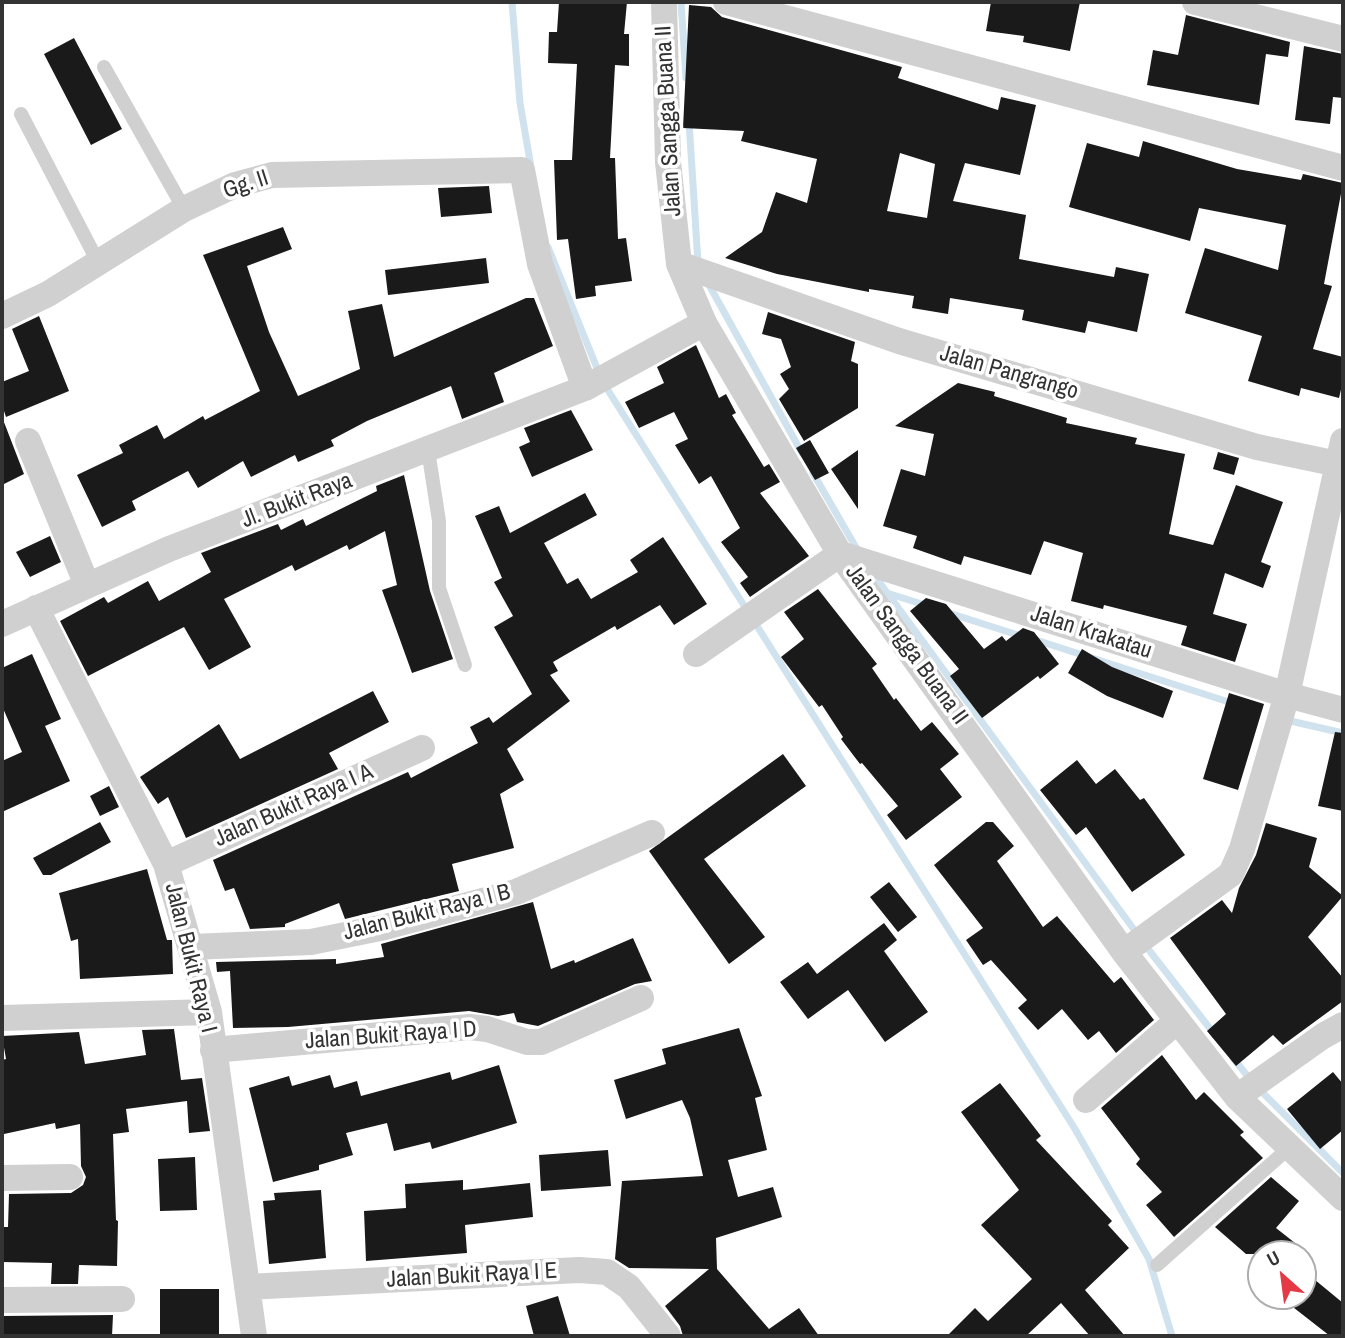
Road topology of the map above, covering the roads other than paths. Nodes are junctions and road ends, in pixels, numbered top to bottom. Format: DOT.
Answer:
graph roads {
  1 [pos="664,2"];
  2 [pos="726,2"];
  3 [pos="1195,2"];
  4 [pos="1343,39"];
  5 [pos="104,67"];
  6 [pos="21,114"];
  7 [pos="1343,168"];
  8 [pos="184,209"];
  9 [pos="98,262"];
  10 [pos="679,264"];
  11 [pos="2,316"];
  12 [pos="704,323"];
  13 [pos="590,386"];
  14 [pos="28,441"];
  15 [pos="428,450"];
  16 [pos="1342,457"];
  17 [pos="840,554"];
  18 [pos="87,585"];
  19 [pos="36,608"];
  20 [pos="2,624"];
  21 [pos="696,654"];
  22 [pos="465,665"];
  23 [pos="1287,695"];
  24 [pos="1343,710"];
  25 [pos="422,748"];
  26 [pos="652,833"];
  27 [pos="166,864"];
  28 [pos="191,947"];
  29 [pos="1124,951"];
  30 [pos="641,998"];
  31 [pos="209,1012"];
  32 [pos="2,1018"];
  33 [pos="1177,1021"];
  34 [pos="1343,1025"];
  35 [pos="213,1050"];
  36 [pos="1237,1097"];
  37 [pos="1086,1100"];
  38 [pos="1290,1147"];
  39 [pos="70,1177"];
  40 [pos="2,1178"];
  41 [pos="1343,1198"];
  42 [pos="1157,1265"];
  43 [pos="247,1287"];
  44 [pos="122,1298"];
  45 [pos="2,1300"];
  46 [pos="254,1336"];
  47 [pos="668,1336"];
  1 -- 10 [label="street, Jalan Sangga Buana II"];
  2 -- 7 [label="street"];
  3 -- 4 [label="street"];
  5 -- 8 [label="lane"];
  6 -- 9 [label="lane"];
  8 -- 9 [label="street, Gg. II"];
  8 -- 13 [label="street, Gg. II"];
  9 -- 11 [label="street, Gg. II"];
  10 -- 12 [label="street, Jalan Sangga Buana II"];
  10 -- 16 [label="street, Jalan Pangrango"];
  12 -- 13 [label="street, Jl. Bukit Raya"];
  12 -- 17 [label="street, Jalan Sangga Buana II"];
  13 -- 15 [label="street, Jl. Bukit Raya"];
  14 -- 18 [label="street"];
  15 -- 18 [label="street, Jl. Bukit Raya"];
  15 -- 22 [label="lane"];
  16 -- 23 [label="street"];
  17 -- 21 [label="street"];
  17 -- 23 [label="street, Jalan Krakatau"];
  17 -- 29 [label="street, Jalan Sangga Buana II"];
  18 -- 19 [label="street, Jl. Bukit Raya"];
  19 -- 20 [label="street, Jl. Bukit Raya"];
  19 -- 27 [label="street, Jalan Bukit Raya I"];
  23 -- 24 [label="street, Jalan Krakatau"];
  23 -- 29 [label="street"];
  25 -- 27 [label="street, Jalan Bukit Raya I A"];
  26 -- 28 [label="street, Jalan Bukit Raya I B"];
  27 -- 28 [label="street, Jalan Bukit Raya I"];
  28 -- 31 [label="street, Jalan Bukit Raya I"];
  29 -- 33 [label="street, Jalan Sangga Buana II"];
  30 -- 35 [label="street, Jalan Bukit Raya I D"];
  31 -- 32 [label="street"];
  31 -- 35 [label="street, Jalan Bukit Raya I"];
  33 -- 36 [label="street, Jalan Sangga Buana II"];
  33 -- 37 [label="street"];
  34 -- 36 [label="street"];
  35 -- 43 [label="street, Jalan Bukit Raya I"];
  36 -- 38 [label="street, Jalan Sangga Buana II"];
  38 -- 41 [label="street, Jalan Sangga Buana II"];
  38 -- 42 [label="lane"];
  39 -- 40 [label="street"];
  43 -- 46 [label="street, Jalan Bukit Raya I"];
  43 -- 47 [label="street, Jalan Bukit Raya I E"];
  44 -- 45 [label="street"];
}
